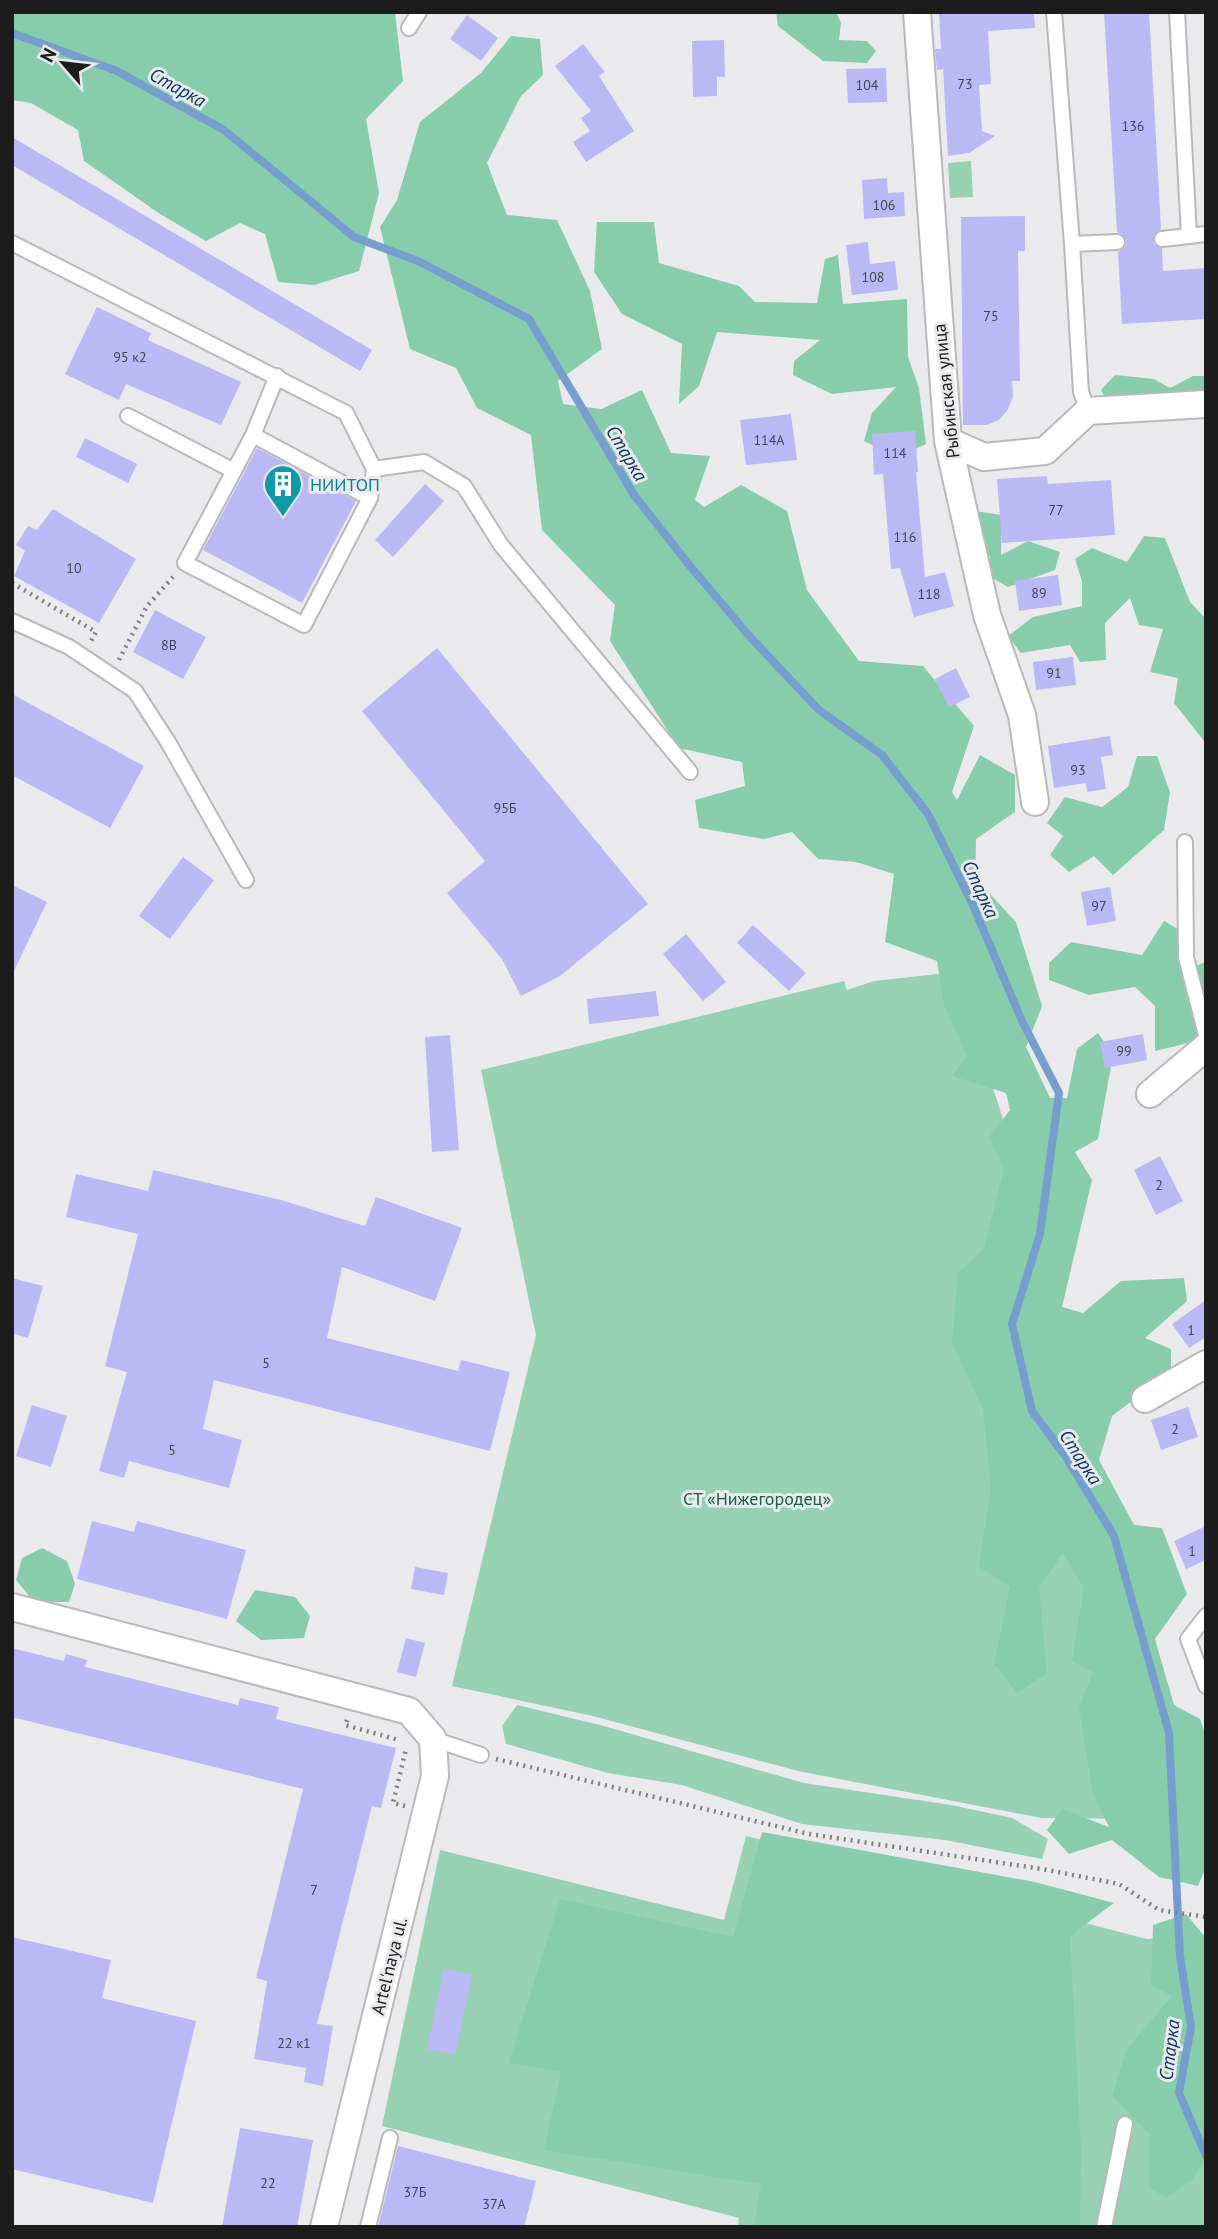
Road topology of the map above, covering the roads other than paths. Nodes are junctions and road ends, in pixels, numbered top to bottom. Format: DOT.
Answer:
graph roads {
  1 [pos="419,12"];
  2 [pos="917,12"];
  3 [pos="1054,12"];
  4 [pos="1177,12"];
  5 [pos="410,28"];
  6 [pos="1206,234"];
  7 [pos="1189,235"];
  8 [pos="1161,239"];
  9 [pos="1117,242"];
  10 [pos="12,243"];
  11 [pos="1072,243"];
  12 [pos="277,376"];
  13 [pos="1206,404"];
  14 [pos="1088,411"];
  15 [pos="128,416"];
  16 [pos="253,435"];
  17 [pos="948,441"];
  18 [pos="374,469"];
  19 [pos="234,471"];
  20 [pos="370,498"];
  21 [pos="12,621"];
  22 [pos="690,772"];
  23 [pos="1035,802"];
  24 [pos="1185,842"];
  25 [pos="246,880"];
  26 [pos="1206,1035"];
  27 [pos="1206,1047"];
  28 [pos="1150,1094"];
  29 [pos="1206,1364"];
  30 [pos="1145,1399"];
  31 [pos="12,1607"];
  32 [pos="1206,1616"];
  33 [pos="1206,1686"];
  34 [pos="433,1739"];
  35 [pos="481,1755"];
  36 [pos="1125,2124"];
  37 [pos="390,2138"];
  38 [pos="324,2227"];
  39 [pos="368,2227"];
  40 [pos="1104,2227"];
  1 -- 5 [label="lane"];
  2 -- 17 [label="street, Рыбинская улица"];
  3 -- 11 [label="lane"];
  4 -- 7 [label="lane"];
  6 -- 7 [label="lane"];
  7 -- 8 [label="lane"];
  9 -- 11 [label="lane"];
  10 -- 12 [label="lane"];
  11 -- 14 [label="lane"];
  12 -- 16 [label="lane"];
  12 -- 18 [label="lane"];
  13 -- 14 [label="street"];
  14 -- 17 [label="street"];
  15 -- 19 [label="lane"];
  16 -- 19 [label="lane"];
  16 -- 20 [label="lane"];
  17 -- 23 [label="street, Рыбинская улица"];
  18 -- 20 [label="lane"];
  18 -- 22 [label="lane"];
  19 -- 20 [label="lane"];
  21 -- 25 [label="lane"];
  24 -- 26 [label="lane"];
  27 -- 28 [label="street"];
  29 -- 30 [label="street"];
  31 -- 34 [label="street"];
  32 -- 33 [label="lane"];
  34 -- 35 [label="lane"];
  34 -- 38 [label="street, Artel'naya ul."];
  36 -- 40 [label="lane"];
  37 -- 39 [label="lane"];
}
